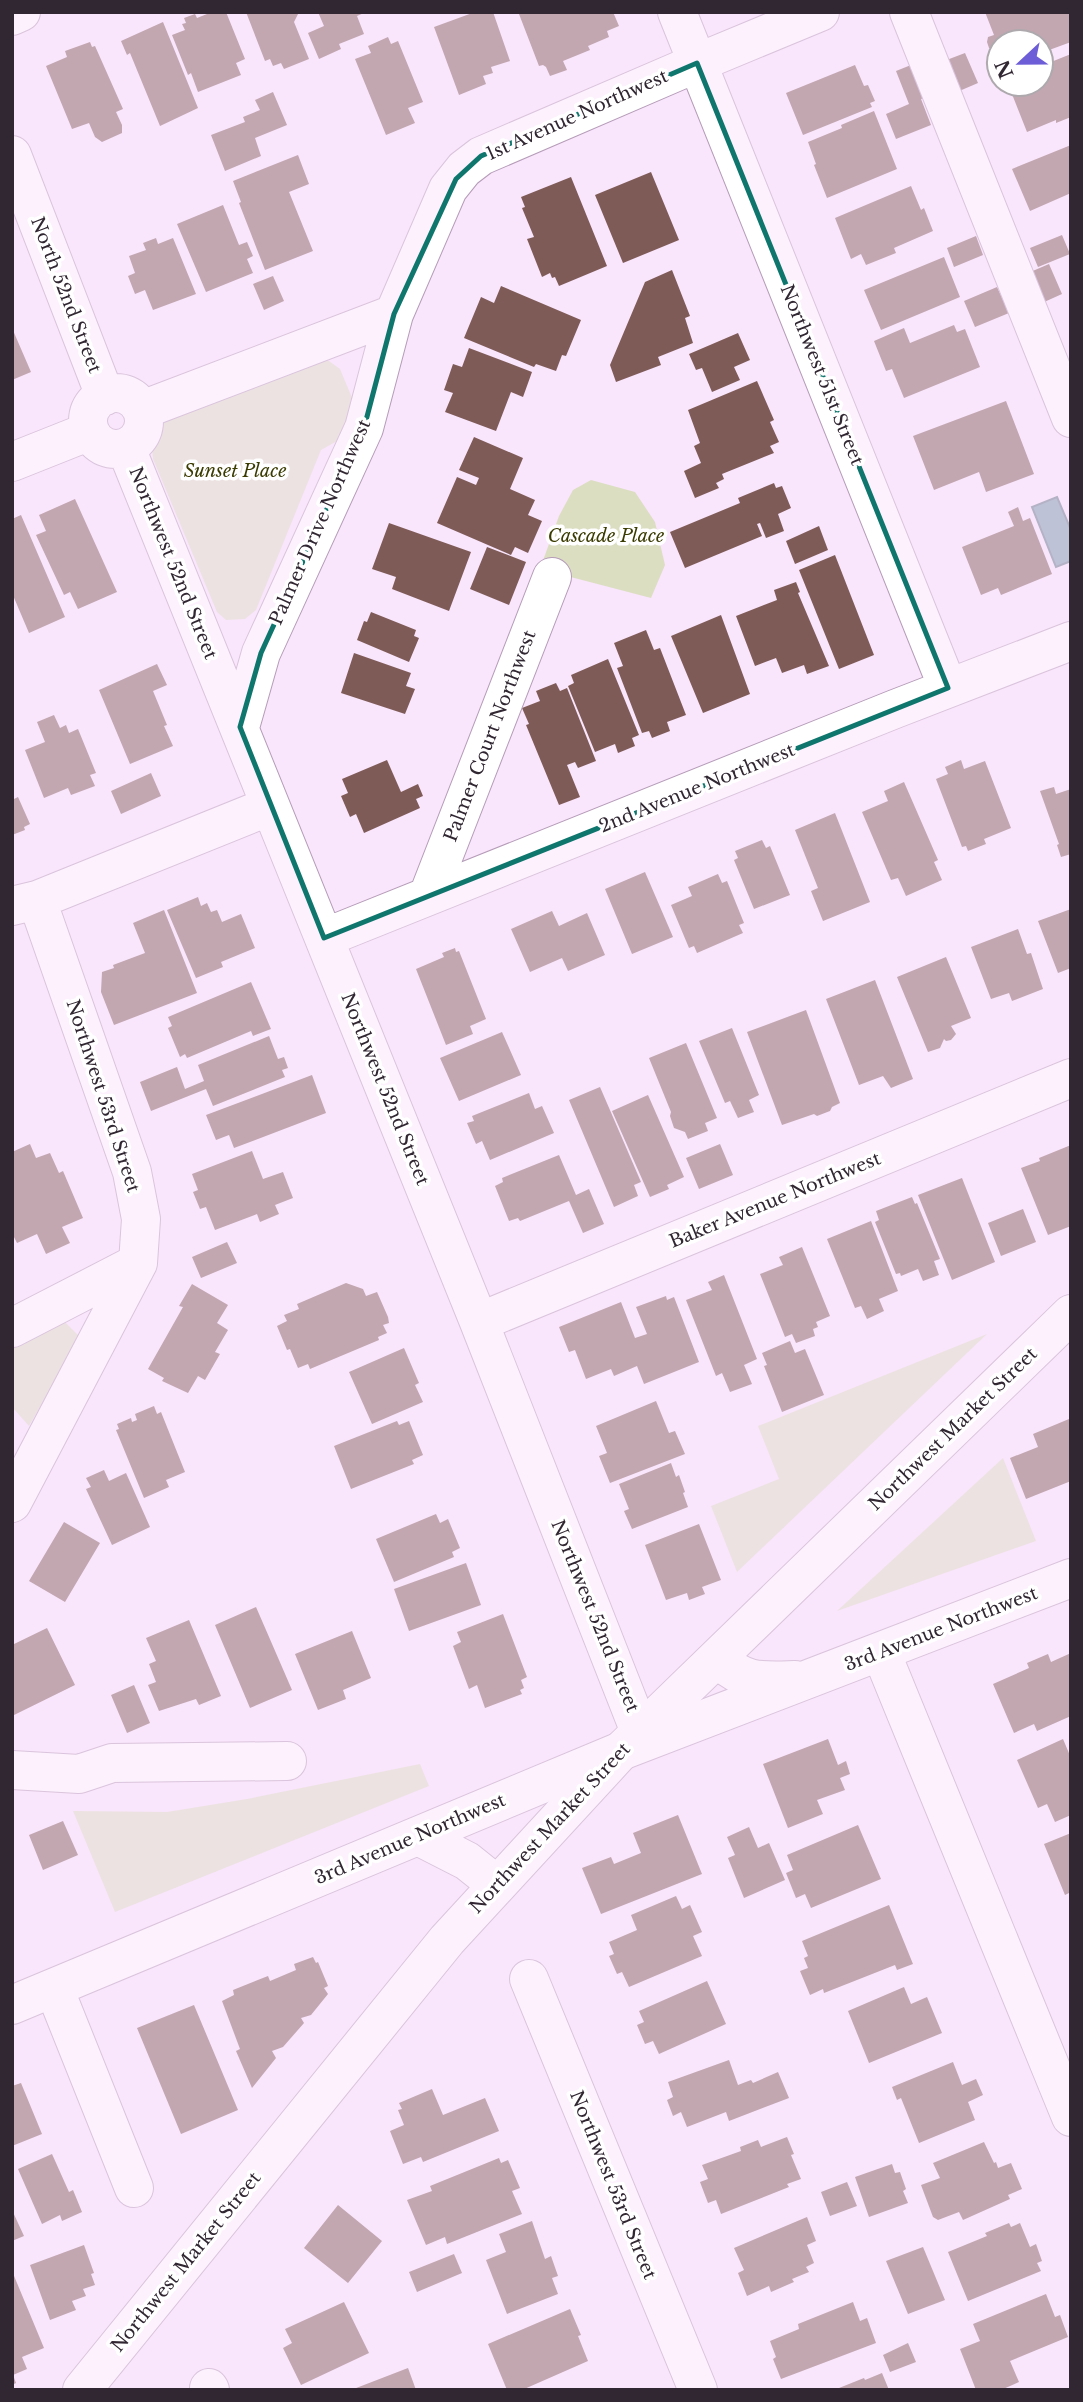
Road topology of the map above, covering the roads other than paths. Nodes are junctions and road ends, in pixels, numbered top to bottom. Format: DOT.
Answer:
graph roads {
  1 [pos="21,12"];
  2 [pos="677,12"];
  3 [pos="820,12"];
  4 [pos="909,12"];
  5 [pos="12,16"];
  6 [pos="697,63"];
  7 [pos="12,155"];
  8 [pos="394,314"];
  9 [pos="104,396"];
  10 [pos="142,410"];
  11 [pos="1071,418"];
  12 [pos="90,431"];
  13 [pos="126,448"];
  14 [pos="12,462"];
  15 [pos="552,577"];
  16 [pos="1071,641"];
  17 [pos="948,688"];
  18 [pos="240,727"];
  19 [pos="270,806"];
  20 [pos="428,896"];
  21 [pos="24,903"];
  22 [pos="324,938"];
  23 [pos="1071,1078"];
  24 [pos="138,1263"];
  25 [pos="1071,1314"];
  26 [pos="479,1322"];
  27 [pos="12,1328"];
  28 [pos="12,1441"];
  29 [pos="19,1490"];
  30 [pos="1071,1578"];
  31 [pos="881,1652"];
  32 [pos="717,1659"];
  33 [pos="811,1679"];
  34 [pos="631,1742"];
  35 [pos="287,1761"];
  36 [pos="12,1770"];
  37 [pos="418,1836"];
  38 [pos="496,1885"];
  39 [pos="528,1979"];
  40 [pos="54,1988"];
  41 [pos="12,2005"];
  42 [pos="1071,2117"];
  43 [pos="134,2188"];
  44 [pos="82,2390"];
  45 [pos="698,2390"];
  1 -- 5 [label="street"];
  2 -- 6 [label="street, Northwest 51st Street"];
  3 -- 6 [label="street, 1st Avenue Northwest"];
  4 -- 11 [label="street"];
  6 -- 8 [label="street, 1st Avenue Northwest"];
  6 -- 17 [label="street, Northwest 51st Street"];
  7 -- 9 [label="street, North 52nd Street"];
  8 -- 10 [label="street"];
  8 -- 18 [label="street, Palmer Drive Northwest"];
  9 -- 10 [label="street"];
  9 -- 12 [label="street"];
  10 -- 13 [label="street"];
  12 -- 13 [label="street"];
  12 -- 14 [label="street"];
  13 -- 18 [label="street, Northwest 52nd Street"];
  15 -- 20 [label="street, Palmer Court Northwest"];
  16 -- 17 [label="street, 2nd Avenue Northwest"];
  17 -- 20 [label="street, 2nd Avenue Northwest"];
  18 -- 19 [label="street, Northwest 52nd Street"];
  19 -- 21 [label="street"];
  19 -- 22 [label="street, Northwest 52nd Street"];
  20 -- 22 [label="street, 2nd Avenue Northwest"];
  21 -- 24 [label="street, Northwest 53rd Street"];
  22 -- 26 [label="street, Northwest 52nd Street"];
  23 -- 26 [label="street, Baker Avenue Northwest"];
  24 -- 27 [label="street"];
  24 -- 29 [label="street, Northwest 53rd Street"];
  25 -- 32 [label="street, Northwest Market Street"];
  26 -- 34 [label="street, Northwest 52nd Street"];
  28 -- 29 [label="street"];
  30 -- 31 [label="street, 3rd Avenue Northwest"];
  31 -- 33 [label="street, 3rd Avenue Northwest"];
  31 -- 42 [label="street"];
  32 -- 33 [label="street, 3rd Avenue Northwest"];
  32 -- 34 [label="street, Northwest Market Street"];
  33 -- 34 [label="street, 3rd Avenue Northwest"];
  34 -- 37 [label="street, 3rd Avenue Northwest"];
  34 -- 38 [label="street, Northwest Market Street"];
  35 -- 36 [label="street"];
  37 -- 38 [label="street"];
  37 -- 40 [label="street, 3rd Avenue Northwest"];
  38 -- 44 [label="street, Northwest Market Street"];
  39 -- 45 [label="street, Northwest 53rd Street"];
  40 -- 41 [label="street, 3rd Avenue Northwest"];
  40 -- 43 [label="street"];
}
